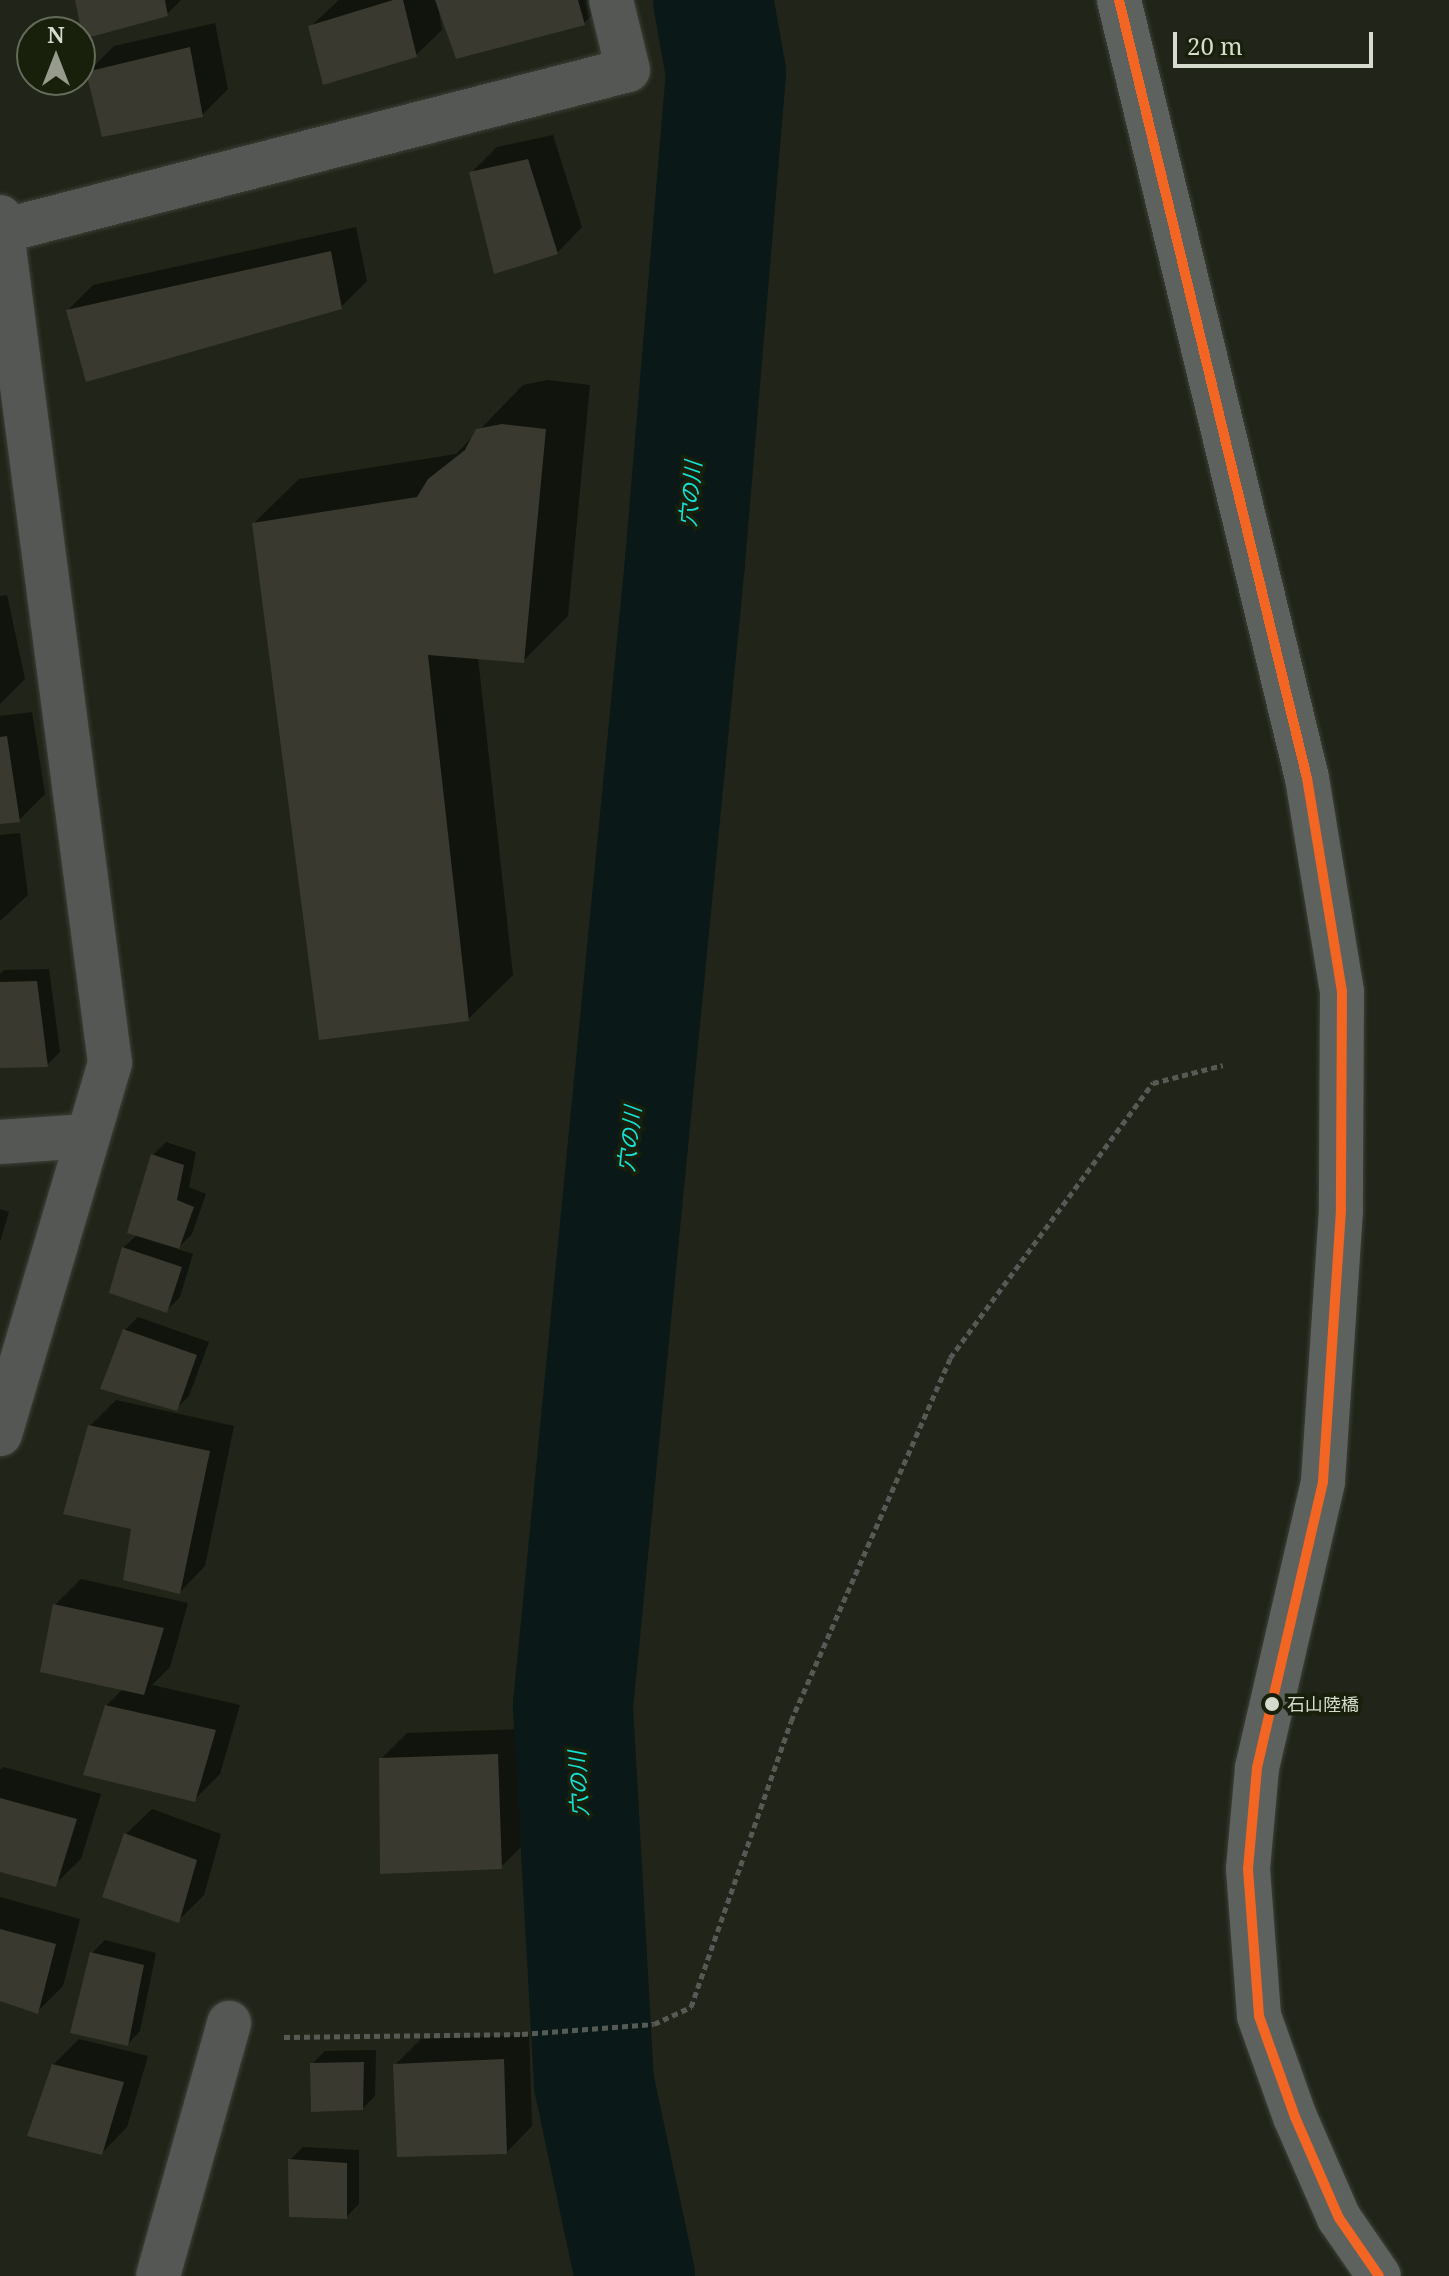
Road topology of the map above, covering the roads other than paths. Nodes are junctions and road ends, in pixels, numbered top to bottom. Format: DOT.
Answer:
graph roads {
  1 [pos="611,0"];
  2 [pos="1119,0"];
  3 [pos="1,224"];
  4 [pos="86,1136"];
  5 [pos="0,1142"];
  6 [pos="0,1434"];
  7 [pos="229,2023"];
  8 [pos="158,2276"];
  9 [pos="1379,2276"];
  1 -- 3 [label="street"];
  2 -- 9 [label="street"];
  3 -- 4 [label="street"];
  4 -- 5 [label="street"];
  4 -- 6 [label="street"];
  7 -- 8 [label="street"];
}
